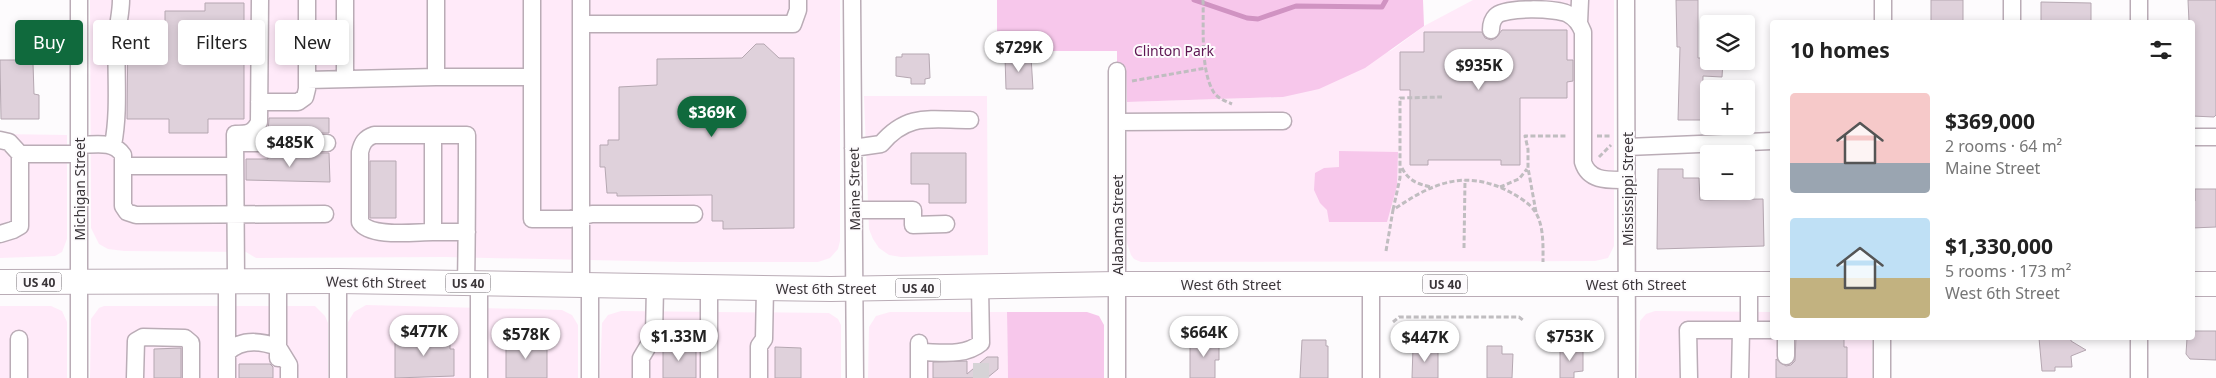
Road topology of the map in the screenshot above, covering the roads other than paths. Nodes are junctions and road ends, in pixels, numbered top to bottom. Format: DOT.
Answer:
graph roads {
  1 [pos="79,0"];
  2 [pos="121,0"];
  3 [pos="260,0"];
  4 [pos="307,0"];
  5 [pos="345,0"];
  6 [pos="436,0"];
  7 [pos="532,0"];
  8 [pos="581,0"];
  9 [pos="798,0"];
  10 [pos="852,0"];
  11 [pos="1580,0"];
  12 [pos="1626,0"];
  13 [pos="1883,0"];
  14 [pos="2012,0"];
  15 [pos="2139,0"];
  16 [pos="1555,5"];
  17 [pos="1883,20"];
  18 [pos="2012,20"];
  19 [pos="2139,20"];
  20 [pos="1579,23"];
  21 [pos="581,24"];
  22 [pos="1491,30"];
  23 [pos="436,77"];
  24 [pos="532,77"];
  25 [pos="1117,78"];
  26 [pos="345,79"];
  27 [pos="307,80"];
  28 [pos="259,102"];
  29 [pos="970,120"];
  30 [pos="1283,121"];
  31 [pos="1117,122"];
  32 [pos="433,135"];
  33 [pos="2195,137"];
  34 [pos="2216,137"];
  35 [pos="0,140"];
  36 [pos="1770,140"];
  37 [pos="235,143"];
  38 [pos="327,143"];
  39 [pos="113,145"];
  40 [pos="1627,147"];
  41 [pos="853,148"];
  42 [pos="79,150"];
  43 [pos="20,154"];
  44 [pos="123,166"];
  45 [pos="235,166"];
  46 [pos="1627,180"];
  47 [pos="854,210"];
  48 [pos="235,214"];
  49 [pos="325,214"];
  50 [pos="694,214"];
  51 [pos="581,216"];
  52 [pos="946,224"];
  53 [pos="432,232"];
  54 [pos="467,232"];
  55 [pos="0,234"];
  56 [pos="0,282"];
  57 [pos="79,282"];
  58 [pos="232,282"];
  59 [pos="278,282"];
  60 [pos="338,282"];
  61 [pos="473,283"];
  62 [pos="1117,284"];
  63 [pos="1371,284"];
  64 [pos="1627,284"];
  65 [pos="1749,284"];
  66 [pos="1770,284"];
  67 [pos="2195,284"];
  68 [pos="2216,284"];
  69 [pos="585,286"];
  70 [pos="980,286"];
  71 [pos="656,287"];
  72 [pos="709,288"];
  73 [pos="765,288"];
  74 [pos="855,289"];
  75 [pos="709,322"];
  76 [pos="1745,330"];
  77 [pos="1770,330"];
  78 [pos="19,339"];
  79 [pos="764,339"];
  80 [pos="1786,340"];
  81 [pos="1882,340"];
  82 [pos="2139,340"];
  83 [pos="981,343"];
  84 [pos="278,348"];
  85 [pos="227,352"];
  86 [pos="1786,356"];
  87 [pos="981,363"];
  88 [pos="19,378"];
  89 [pos="79,378"];
  90 [pos="135,378"];
  91 [pos="191,378"];
  92 [pos="227,378"];
  93 [pos="278,378"];
  94 [pos="289,378"];
  95 [pos="338,378"];
  96 [pos="479,378"];
  97 [pos="590,378"];
  98 [pos="641,378"];
  99 [pos="700,378"];
  100 [pos="709,378"];
  101 [pos="759,378"];
  102 [pos="769,378"];
  103 [pos="855,378"];
  104 [pos="919,378"];
  105 [pos="1117,378"];
  106 [pos="1371,378"];
  107 [pos="1627,378"];
  108 [pos="1689,378"];
  109 [pos="1740,378"];
  110 [pos="1882,378"];
  111 [pos="2138,378"];
  1 -- 42 [label="street, Michigan Street"];
  2 -- 39 [label="street"];
  3 -- 28 [label="street"];
  4 -- 27 [label="street"];
  5 -- 26 [label="street"];
  6 -- 23 [label="street"];
  7 -- 24 [label="street"];
  8 -- 21 [label="street"];
  9 -- 21 [label="street"];
  10 -- 41 [label="street, Maine Street"];
  11 -- 20 [label="street"];
  12 -- 40 [label="street, Mississippi Street"];
  13 -- 17 [label="street"];
  14 -- 18 [label="street"];
  15 -- 19 [label="street"];
  16 -- 20 [label="street"];
  16 -- 22 [label="street"];
  20 -- 46 [label="street"];
  21 -- 51 [label="street"];
  23 -- 24 [label="street"];
  23 -- 26 [label="street"];
  24 -- 51 [label="street"];
  25 -- 31 [label="street, Alabama Street"];
  26 -- 27 [label="street"];
  27 -- 28 [label="street"];
  28 -- 37 [label="street"];
  29 -- 41 [label="street"];
  30 -- 31 [label="street"];
  31 -- 62 [label="street, Alabama Street"];
  32 -- 53 [label="street"];
  32 -- 53 [label="street"];
  32 -- 54 [label="street"];
  33 -- 34 [label="street"];
  35 -- 43 [label="street"];
  36 -- 40 [label="street"];
  37 -- 38 [label="street"];
  37 -- 45 [label="street"];
  39 -- 42 [label="street"];
  39 -- 44 [label="street"];
  40 -- 46 [label="street, Mississippi Street"];
  41 -- 47 [label="street, Maine Street"];
  42 -- 43 [label="street"];
  42 -- 57 [label="street, Michigan Street"];
  43 -- 55 [label="street"];
  44 -- 45 [label="street"];
  44 -- 48 [label="street"];
  45 -- 48 [label="street"];
  46 -- 64 [label="street, Mississippi Street"];
  47 -- 52 [label="street"];
  47 -- 74 [label="street, Maine Street"];
  48 -- 49 [label="street"];
  48 -- 58 [label="street"];
  50 -- 51 [label="street"];
  51 -- 69 [label="street"];
  53 -- 54 [label="street"];
  54 -- 61 [label="street"];
  56 -- 57 [label="highway, West 6th Street / US 40"];
  57 -- 58 [label="highway, West 6th Street / US 40"];
  57 -- 89 [label="street, Michigan Street"];
  58 -- 59 [label="highway, West 6th Street / US 40"];
  58 -- 85 [label="street"];
  59 -- 60 [label="highway, West 6th Street / US 40"];
  59 -- 84 [label="street"];
  60 -- 61 [label="highway, West 6th Street / US 40"];
  60 -- 95 [label="street"];
  61 -- 69 [label="highway, West 6th Street / US 40"];
  61 -- 96 [label="street"];
  62 -- 63 [label="highway, West 6th Street / US 40"];
  62 -- 70 [label="highway, West 6th Street / US 40"];
  62 -- 105 [label="street, Alabama Street"];
  63 -- 64 [label="highway, West 6th Street / US 40"];
  63 -- 106 [label="street"];
  64 -- 65 [label="highway, West 6th Street / US 40"];
  64 -- 107 [label="street, Mississippi Street"];
  65 -- 66 [label="highway, West 6th Street / US 40"];
  65 -- 76 [label="street"];
  67 -- 68 [label="highway"];
  69 -- 71 [label="highway, West 6th Street / US 40"];
  69 -- 97 [label="street"];
  70 -- 74 [label="highway, West 6th Street / US 40"];
  70 -- 83 [label="street"];
  71 -- 72 [label="highway, West 6th Street / US 40"];
  71 -- 98 [label="street"];
  72 -- 73 [label="highway, West 6th Street / US 40"];
  72 -- 75 [label="street"];
  73 -- 74 [label="highway, West 6th Street / US 40"];
  73 -- 79 [label="street"];
  74 -- 103 [label="street, Maine Street"];
  75 -- 99 [label="street"];
  75 -- 100 [label="street"];
  76 -- 77 [label="street"];
  76 -- 108 [label="street"];
  76 -- 109 [label="street"];
  78 -- 88 [label="street"];
  79 -- 101 [label="street"];
  79 -- 102 [label="street"];
  80 -- 86 [label="street"];
  81 -- 110 [label="street"];
  82 -- 111 [label="street"];
  83 -- 87 [label="street"];
  83 -- 104 [label="street"];
  84 -- 85 [label="street"];
  84 -- 93 [label="street"];
  84 -- 94 [label="street"];
  85 -- 92 [label="street"];
  90 -- 91 [label="street"];
}
